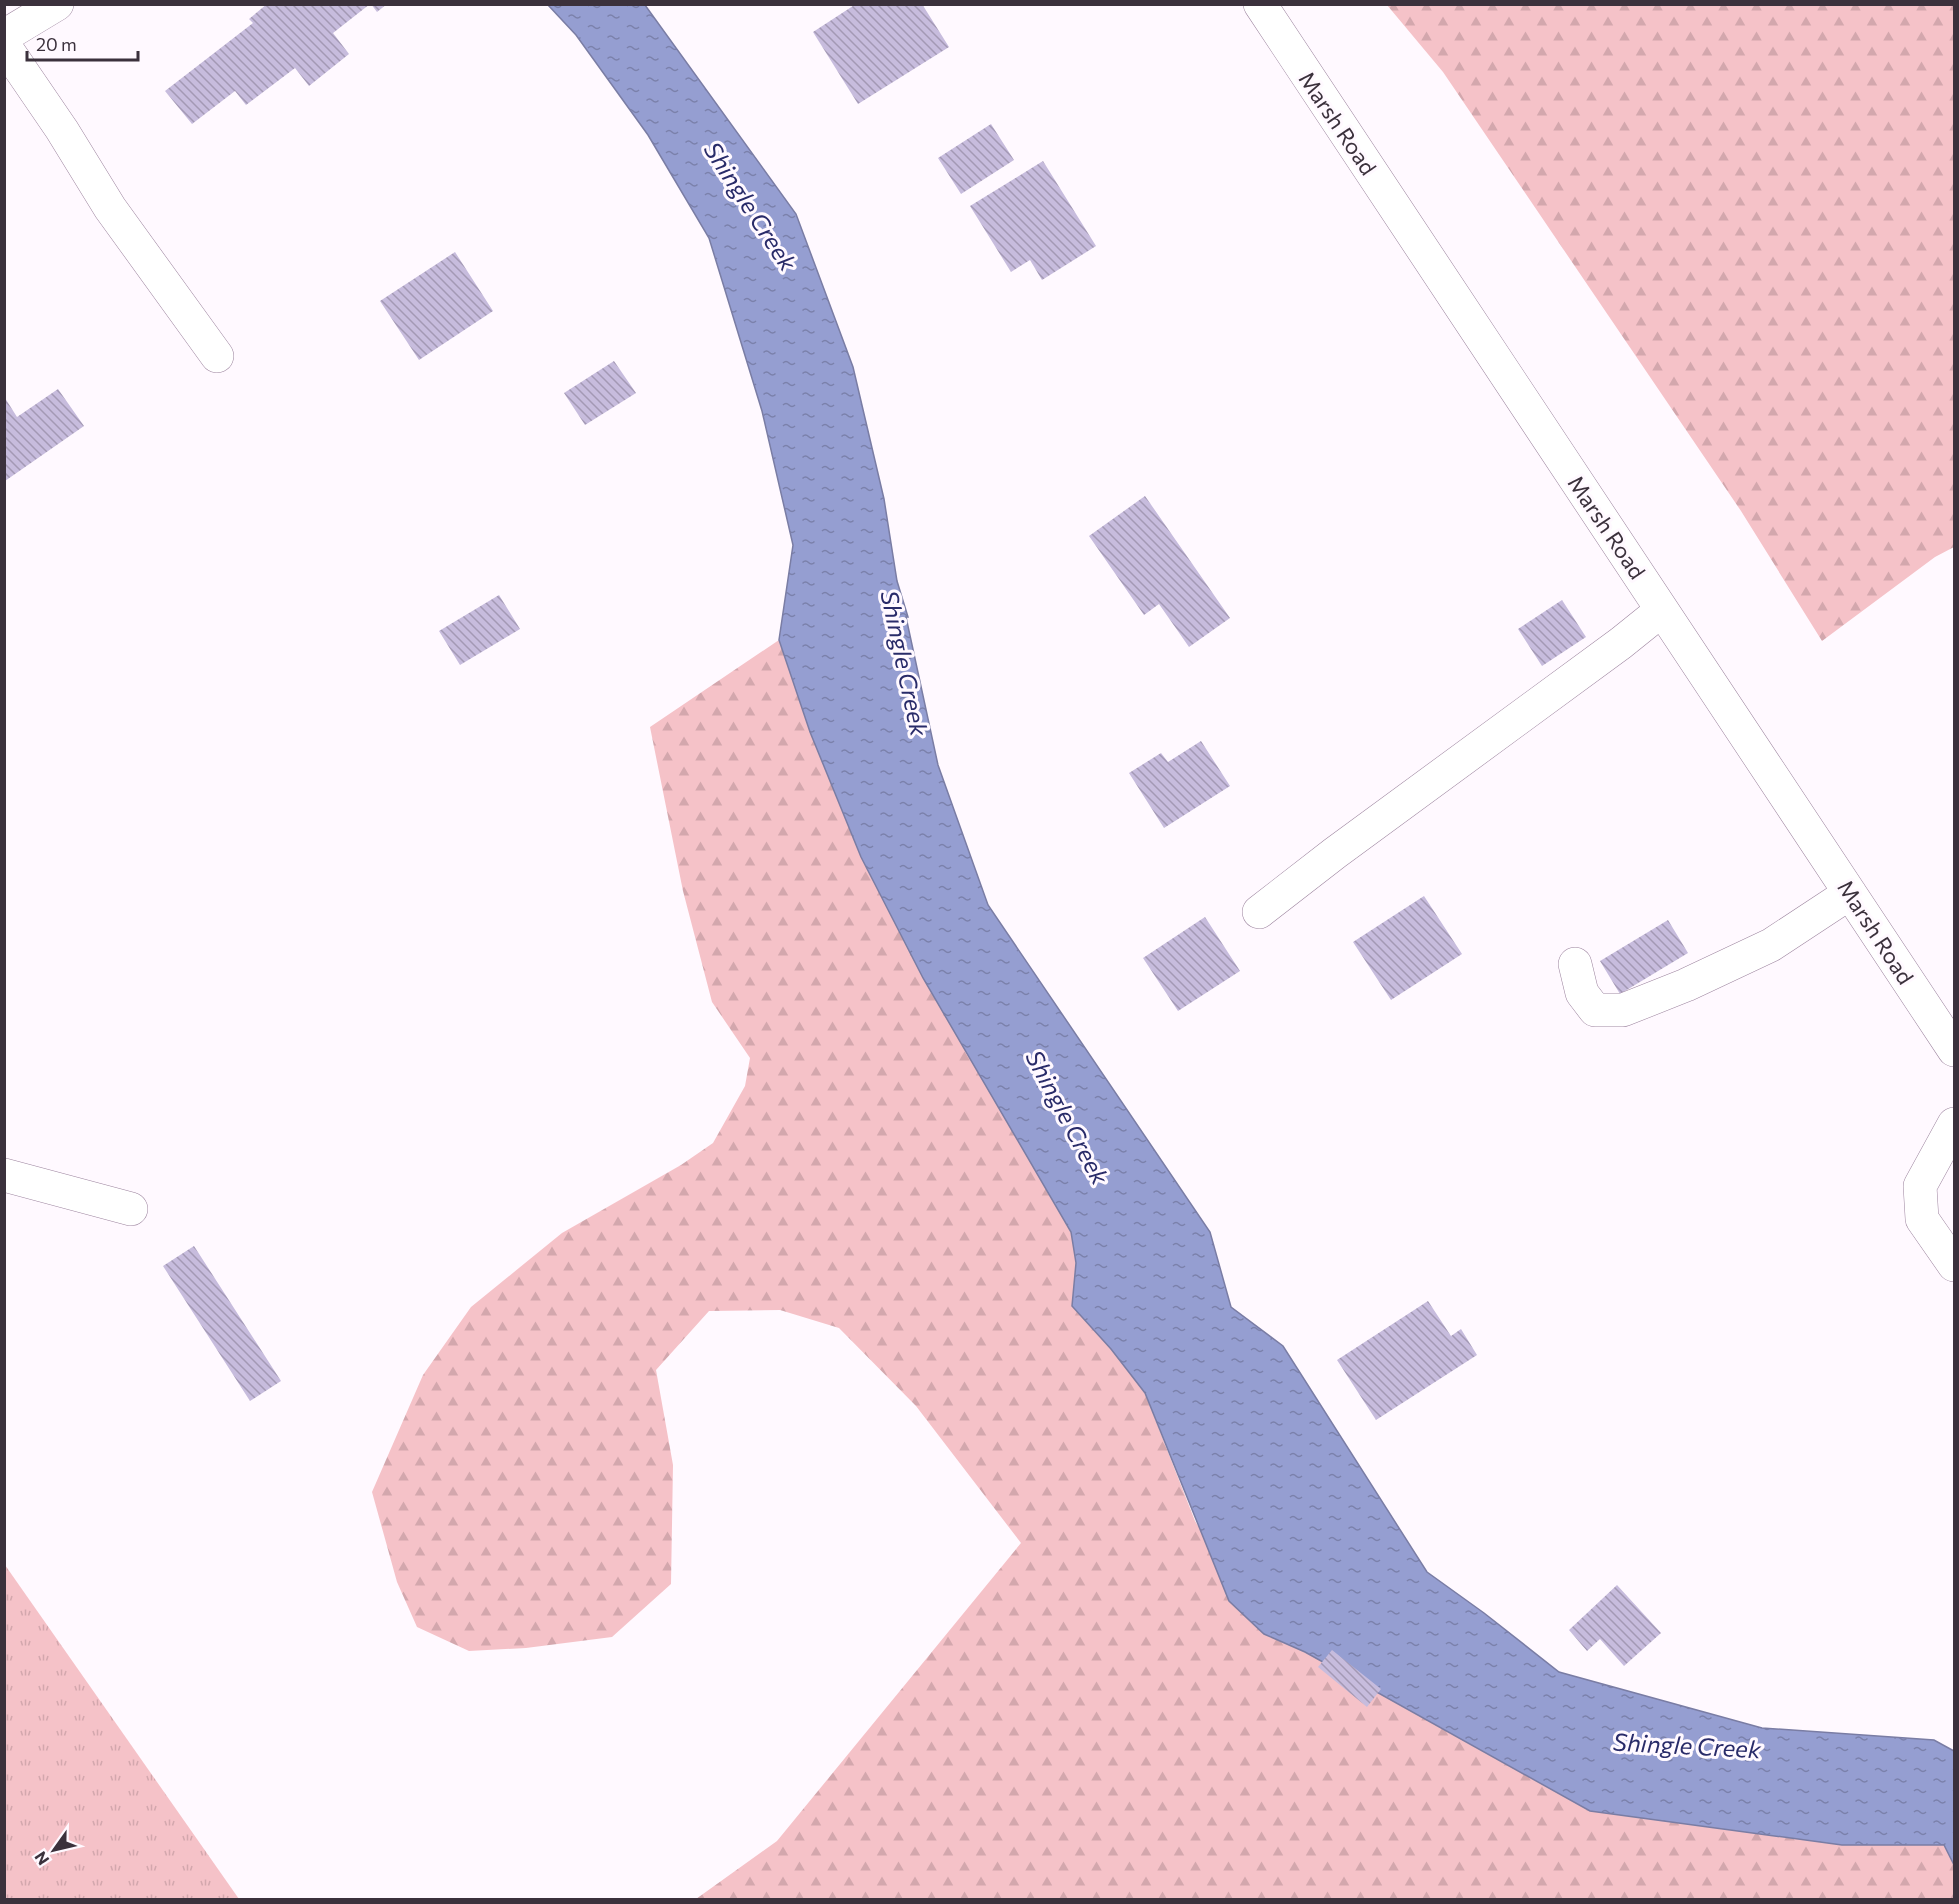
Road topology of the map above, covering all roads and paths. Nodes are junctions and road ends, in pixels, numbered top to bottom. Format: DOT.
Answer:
graph roads {
  1 [pos="57,4"];
  2 [pos="1260,4"];
  3 [pos="4,36"];
  4 [pos="4,45"];
  5 [pos="217,356"];
  6 [pos="1662,610"];
  7 [pos="1850,892"];
  8 [pos="1259,912"];
  9 [pos="1575,964"];
  10 [pos="1954,1050"];
  11 [pos="1954,1124"];
  12 [pos="4,1175"];
  13 [pos="131,1209"];
  14 [pos="1954,1265"];
  1 -- 3 [label="street"];
  2 -- 6 [label="street, Marsh Road"];
  4 -- 5 [label="street"];
  6 -- 7 [label="street, Marsh Road"];
  6 -- 8 [label="street"];
  7 -- 9 [label="street"];
  7 -- 10 [label="street, Marsh Road"];
  11 -- 14 [label="street"];
  12 -- 13 [label="street"];
}
